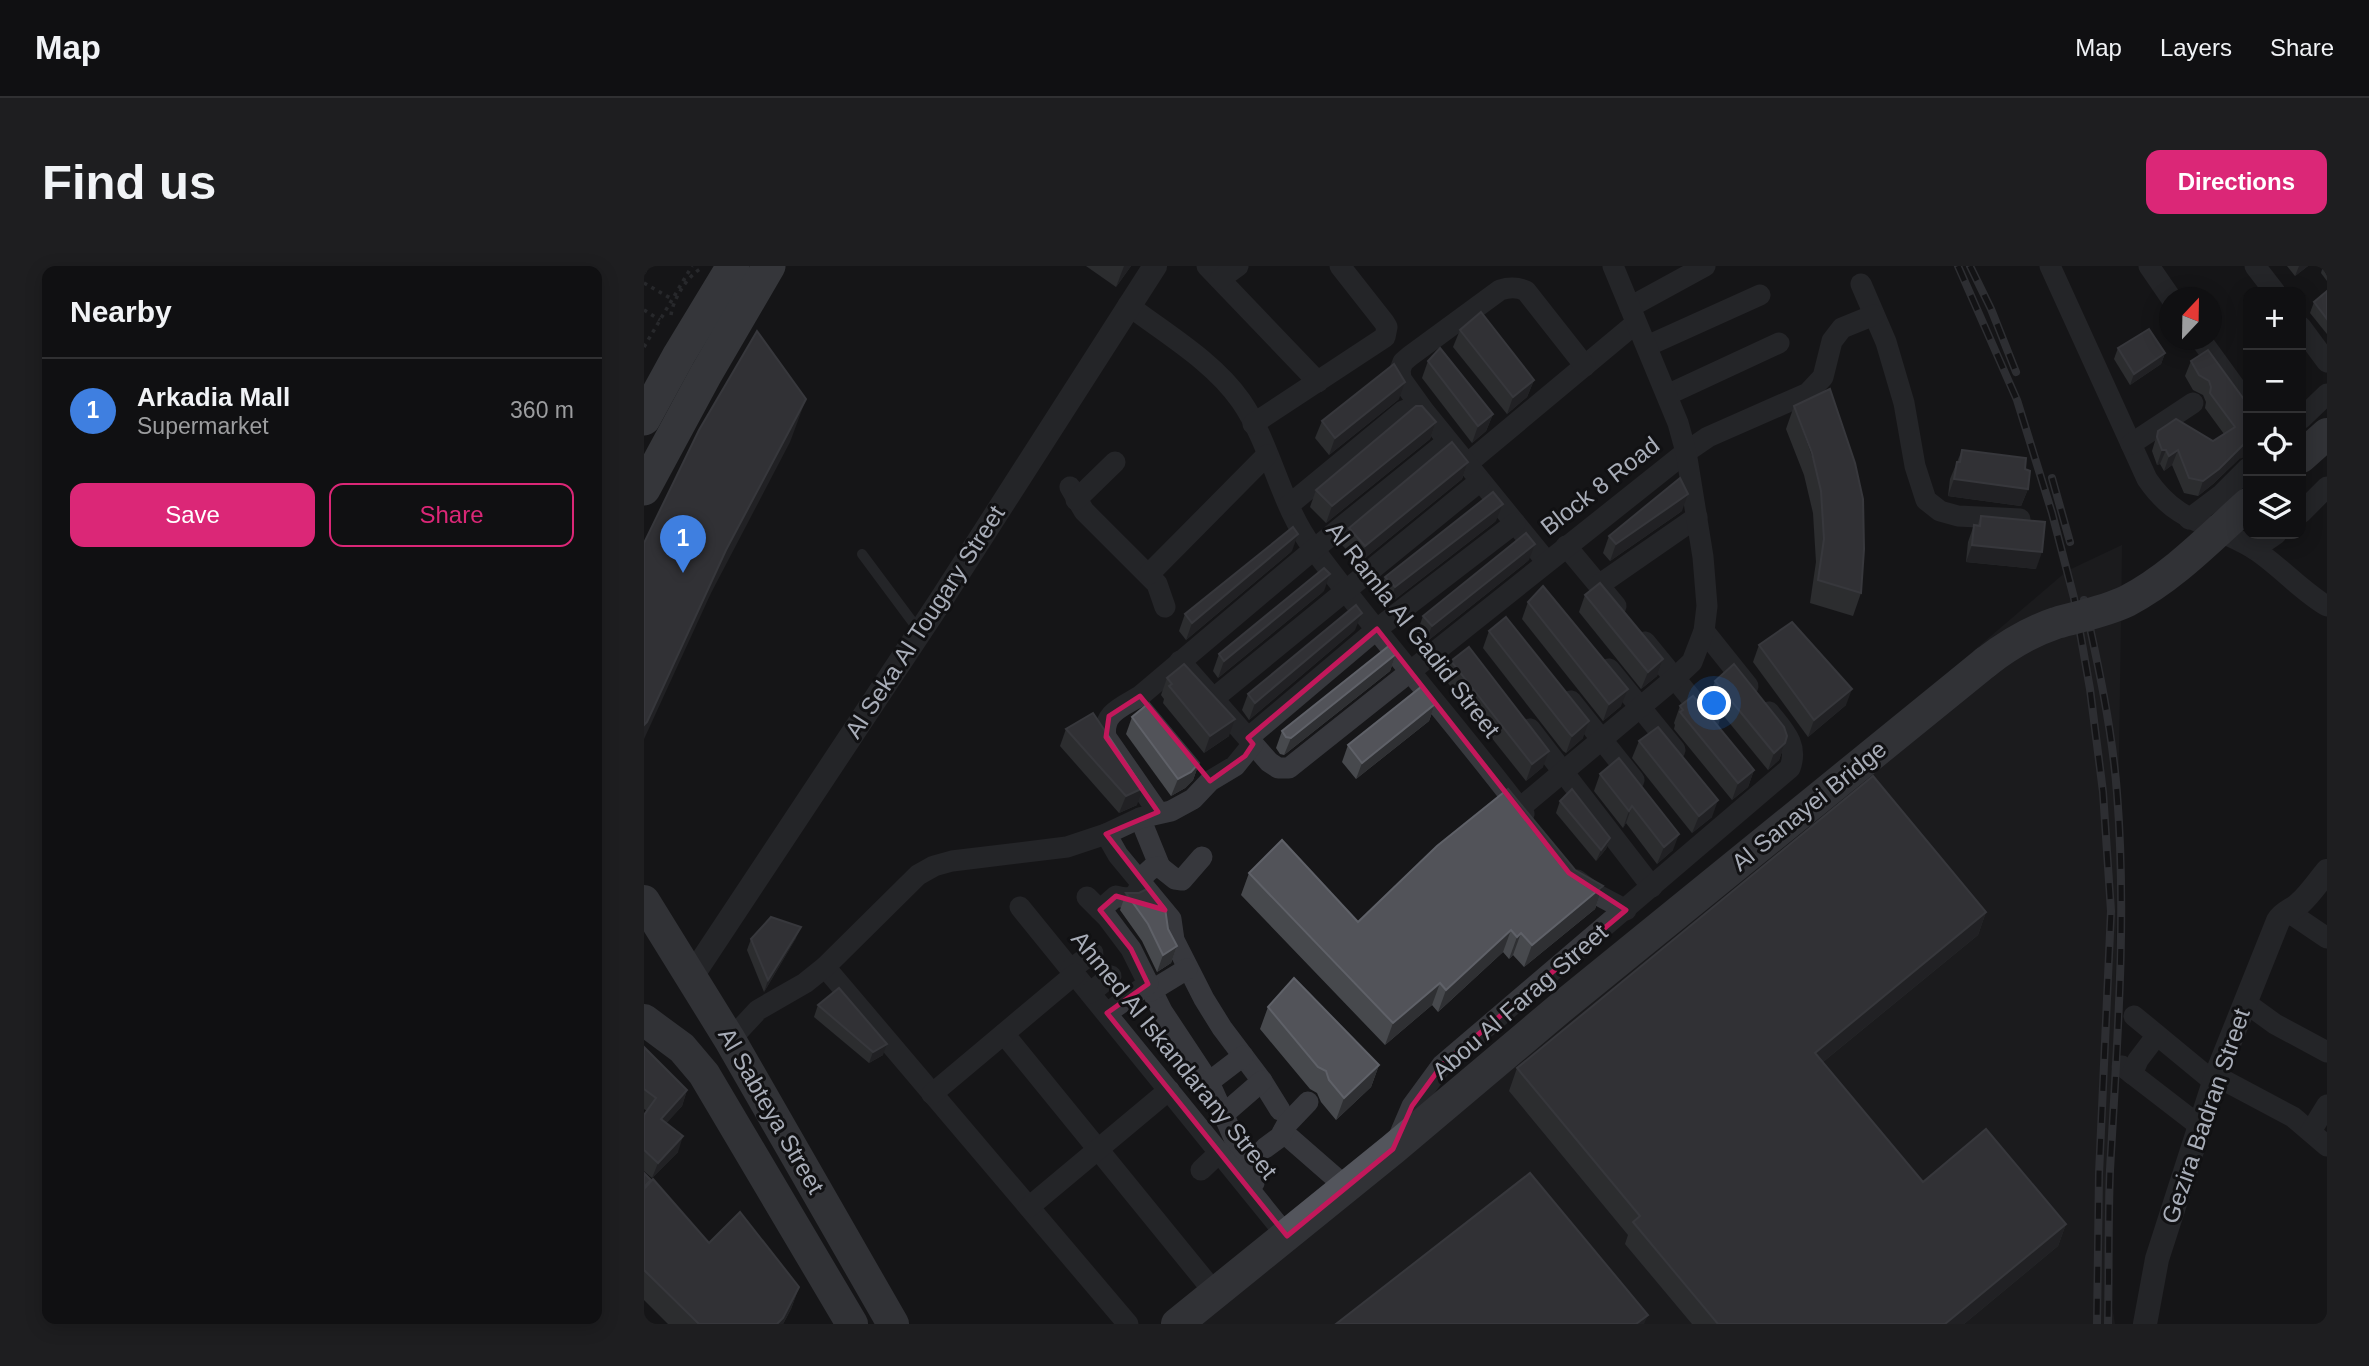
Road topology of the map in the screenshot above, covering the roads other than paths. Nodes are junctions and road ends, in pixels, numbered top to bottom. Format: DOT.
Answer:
graph roads {
  1 [pos="733,266"];
  2 [pos="769,266"];
  3 [pos="1154,266"];
  4 [pos="1238,266"];
  5 [pos="1340,266"];
  6 [pos="1614,266"];
  7 [pos="1705,266"];
  8 [pos="2050,266"];
  9 [pos="2149,266"];
  10 [pos="2255,266"];
  11 [pos="1214,273"];
  12 [pos="1861,284"];
  13 [pos="2163,287"];
  14 [pos="2271,287"];
  15 [pos="1760,295"];
  16 [pos="1128,305"];
  17 [pos="1475,308"];
  18 [pos="1633,315"];
  19 [pos="1874,315"];
  20 [pos="1491,328"];
  21 [pos="2306,334"];
  22 [pos="1779,343"];
  23 [pos="1647,346"];
  24 [pos="2208,350"];
  25 [pos="2327,362"];
  26 [pos="1585,366"];
  27 [pos="1530,379"];
  28 [pos="1318,382"];
  29 [pos="2327,394"];
  30 [pos="1667,395"];
  31 [pos="2243,398"];
  32 [pos="1546,399"];
  33 [pos="2193,403"];
  34 [pos="1424,411"];
  35 [pos="1489,412"];
  36 [pos="2306,414"];
  37 [pos="644,419"];
  38 [pos="1253,424"];
  39 [pos="1505,433"];
  40 [pos="2327,434"];
  41 [pos="1448,441"];
  42 [pos="2131,444"];
  43 [pos="1686,452"];
  44 [pos="2306,453"];
  45 [pos="1267,455"];
  46 [pos="1115,462"];
  47 [pos="1474,472"];
  48 [pos="2243,473"];
  49 [pos="2327,487"];
  50 [pos="644,489"];
  51 [pos="1289,505"];
  52 [pos="2243,508"];
  53 [pos="2306,508"];
  54 [pos="1697,517"];
  55 [pos="2020,519"];
  56 [pos="2189,519"];
  57 [pos="1515,523"];
  58 [pos="2269,539"];
  59 [pos="1566,546"];
  60 [pos="2254,549"];
  61 [pos="1313,550"];
  62 [pos="862,554"];
  63 [pos="1539,567"];
  64 [pos="1149,574"];
  65 [pos="1599,585"];
  66 [pos="1346,589"];
  67 [pos="1548,594"];
  68 [pos="1493,604"];
  69 [pos="2327,606"];
  70 [pos="1165,607"];
  71 [pos="1510,625"];
  72 [pos="1377,629"];
  73 [pos="1704,631"];
  74 [pos="920,632"];
  75 [pos="1456,634"];
  76 [pos="1473,655"];
  77 [pos="1598,656"];
  78 [pos="1180,661"];
  79 [pos="1410,670"];
  80 [pos="1675,678"];
  81 [pos="1560,687"];
  82 [pos="1213,699"];
  83 [pos="1514,708"];
  84 [pos="1640,708"];
  85 [pos="1725,739"];
  86 [pos="1602,740"];
  87 [pos="1250,741"];
  88 [pos="1690,769"];
  89 [pos="1750,769"];
  90 [pos="1563,771"];
  91 [pos="1767,789"];
  92 [pos="1643,791"];
  93 [pos="1715,799"];
  94 [pos="1520,808"];
  95 [pos="1149,815"];
  96 [pos="1731,820"];
  97 [pos="1536,829"];
  98 [pos="1676,832"];
  99 [pos="1106,834"];
  100 [pos="1692,853"];
  101 [pos="1202,857"];
  102 [pos="1560,862"];
  103 [pos="1160,867"];
  104 [pos="2327,871"];
  105 [pos="1140,882"];
  106 [pos="1652,887"];
  107 [pos="644,901"];
  108 [pos="1020,906"];
  109 [pos="1626,910"];
  110 [pos="2285,912"];
  111 [pos="2327,938"];
  112 [pos="1093,953"];
  113 [pos="825,967"];
  114 [pos="1187,969"];
  115 [pos="1073,972"];
  116 [pos="692,976"];
  117 [pos="1111,976"];
  118 [pos="1150,988"];
  119 [pos="1090,993"];
  120 [pos="2246,1003"];
  121 [pos="1107,1013"];
  122 [pos="2134,1016"];
  123 [pos="644,1020"];
  124 [pos="1004,1034"];
  125 [pos="2157,1035"];
  126 [pos="730,1040"];
  127 [pos="2327,1052"];
  128 [pos="1243,1056"];
  129 [pos="2215,1079"];
  130 [pos="1262,1081"];
  131 [pos="1209,1082"];
  132 [pos="1169,1090"];
  133 [pos="932,1094"];
  134 [pos="1308,1102"];
  135 [pos="2327,1105"];
  136 [pos="1280,1110"];
  137 [pos="1224,1114"];
  138 [pos="2201,1127"];
  139 [pos="2311,1131"];
  140 [pos="1283,1132"];
  141 [pos="2327,1146"];
  142 [pos="1265,1148"];
  143 [pos="1099,1149"];
  144 [pos="1393,1149"];
  145 [pos="1220,1152"];
  146 [pos="1201,1170"];
  147 [pos="1346,1186"];
  148 [pos="1260,1202"];
  149 [pos="1029,1207"];
  150 [pos="1287,1236"];
  151 [pos="1215,1293"];
  152 [pos="852,1324"];
  153 [pos="893,1324"];
  154 [pos="1128,1324"];
  155 [pos="1177,1324"];
  156 [pos="2145,1324"];
  1 -- 37 [label="highway"];
  2 -- 50 [label="highway"];
  3 -- 16 [label="street, Al Seka Al Tougary Street"];
  4 -- 11 [label="street"];
  5 -- 28 [label="street"];
  6 -- 18 [label="street"];
  7 -- 18 [label="street"];
  8 -- 42 [label="street"];
  9 -- 13 [label="street"];
  10 -- 14 [label="street"];
  11 -- 28 [label="street"];
  12 -- 19 [label="street"];
  15 -- 23 [label="street"];
  16 -- 38 [label="street, Al Ramla Al Gadid Street"];
  16 -- 74 [label="street, Al Seka Al Tougary Street"];
  17 -- 20 [label="street"];
  17 -- 26 [label="street"];
  17 -- 34 [label="street"];
  18 -- 23 [label="street"];
  18 -- 26 [label="street"];
  19 -- 43 [label="street, Block 8 Road"];
  19 -- 55 [label="street"];
  21 -- 25 [label="street"];
  22 -- 30 [label="street"];
  23 -- 30 [label="street"];
  24 -- 31 [label="street"];
  26 -- 32 [label="street"];
  27 -- 32 [label="street"];
  28 -- 38 [label="street"];
  29 -- 36 [label="street"];
  30 -- 43 [label="street"];
  32 -- 39 [label="street"];
  33 -- 42 [label="street"];
  34 -- 41 [label="street"];
  34 -- 51 [label="street"];
  35 -- 39 [label="street"];
  38 -- 45 [label="street, Al Ramla Al Gadid Street"];
  39 -- 47 [label="street"];
  40 -- 44 [label="main road"];
  41 -- 47 [label="street"];
  41 -- 61 [label="street"];
  42 -- 56 [label="street"];
  43 -- 54 [label="street"];
  43 -- 59 [label="street, Block 8 Road"];
  45 -- 51 [label="street, Al Ramla Al Gadid Street"];
  45 -- 64 [label="street"];
  46 -- 64 [label="street"];
  47 -- 57 [label="street"];
  47 -- 66 [label="street"];
  48 -- 56 [label="street"];
  49 -- 53 [label="street"];
  51 -- 61 [label="street, Al Ramla Al Gadid Street"];
  52 -- 144 [label="main road, Al Sanayei Bridge, bridge"];
  54 -- 65 [label="street"];
  54 -- 73 [label="street"];
  56 -- 60 [label="street"];
  57 -- 63 [label="street"];
  57 -- 72 [label="street"];
  58 -- 60 [label="street"];
  59 -- 63 [label="street, Block 8 Road"];
  59 -- 65 [label="street"];
  60 -- 69 [label="street"];
  61 -- 66 [label="street, Al Ramla Al Gadid Street"];
  61 -- 78 [label="street"];
  62 -- 74 [label="lane"];
  63 -- 67 [label="street"];
  63 -- 68 [label="street, Block 8 Road"];
  64 -- 70 [label="street"];
  65 -- 80 [label="street"];
  66 -- 72 [label="street, Al Ramla Al Gadid Street"];
  66 -- 82 [label="street"];
  68 -- 71 [label="street"];
  68 -- 75 [label="street, Block 8 Road"];
  72 -- 79 [label="street, Al Ramla Al Gadid Street"];
  72 -- 87 [label="street"];
  73 -- 80 [label="street"];
  73 -- 91 [label="street, Abou Al Farag Street"];
  74 -- 116 [label="street, Al Seka Al Tougary Street"];
  75 -- 76 [label="street"];
  75 -- 79 [label="street, Block 8 Road"];
  77 -- 84 [label="street"];
  78 -- 82 [label="street"];
  78 -- 95 [label="street"];
  79 -- 87 [label="street, Block 8 Road"];
  79 -- 94 [label="street, Al Ramla Al Gadid Street"];
  80 -- 84 [label="street"];
  80 -- 85 [label="street"];
  81 -- 86 [label="street"];
  82 -- 87 [label="street"];
  83 -- 90 [label="street"];
  84 -- 86 [label="street"];
  84 -- 88 [label="street"];
  86 -- 90 [label="street"];
  86 -- 92 [label="street"];
  87 -- 95 [label="street"];
  89 -- 91 [label="street"];
  90 -- 94 [label="street"];
  90 -- 106 [label="street"];
  91 -- 96 [label="street, Abou Al Farag Street"];
  93 -- 96 [label="street"];
  94 -- 97 [label="street, Al Ramla Al Gadid Street"];
  95 -- 99 [label="street"];
  95 -- 103 [label="street"];
  96 -- 100 [label="street, Abou Al Farag Street"];
  98 -- 100 [label="street"];
  99 -- 105 [label="street"];
  99 -- 113 [label="street"];
  100 -- 106 [label="street, Abou Al Farag Street"];
  101 -- 103 [label="street"];
  102 -- 109 [label="street"];
  103 -- 105 [label="street"];
  104 -- 110 [label="street"];
  105 -- 114 [label="street"];
  105 -- 118 [label="street"];
  106 -- 109 [label="street, Abou Al Farag Street"];
  107 -- 116 [label="main road, Al Sabteya Street"];
  108 -- 115 [label="street, Ahmed Al Iskandarany Street"];
  109 -- 144 [label="street, Abou Al Farag Street"];
  110 -- 111 [label="street"];
  110 -- 120 [label="street, Gezira Badran Street"];
  112 -- 115 [label="street"];
  113 -- 126 [label="street"];
  113 -- 133 [label="street"];
  114 -- 118 [label="street"];
  114 -- 128 [label="street"];
  115 -- 119 [label="street, Ahmed Al Iskandarany Street"];
  115 -- 124 [label="street"];
  116 -- 126 [label="main road, Al Sabteya Street"];
  117 -- 119 [label="street"];
  118 -- 121 [label="street"];
  118 -- 131 [label="street"];
  119 -- 121 [label="street, Ahmed Al Iskandarany Street"];
  120 -- 127 [label="street"];
  120 -- 129 [label="street, Gezira Badran Street"];
  121 -- 132 [label="street, Ahmed Al Iskandarany Street"];
  122 -- 125 [label="street"];
  123 -- 152 [label="main road, Al Sabteya Street"];
  124 -- 133 [label="street"];
  124 -- 143 [label="street"];
  125 -- 129 [label="street"];
  125 -- 138 [label="street"];
  126 -- 153 [label="main road, Al Sabteya Street"];
  128 -- 130 [label="street"];
  128 -- 131 [label="street"];
  129 -- 138 [label="street, Gezira Badran Street"];
  129 -- 139 [label="street"];
  130 -- 136 [label="street"];
  130 -- 137 [label="street"];
  131 -- 137 [label="street"];
  132 -- 143 [label="street"];
  132 -- 145 [label="street, Ahmed Al Iskandarany Street"];
  133 -- 149 [label="street"];
  134 -- 140 [label="street"];
  135 -- 139 [label="street"];
  137 -- 148 [label="street"];
  138 -- 156 [label="street, Gezira Badran Street"];
  139 -- 141 [label="street"];
  140 -- 142 [label="street"];
  140 -- 147 [label="street"];
  143 -- 149 [label="street"];
  143 -- 151 [label="street"];
  144 -- 147 [label="main road, Abou Al Farag Street"];
  145 -- 146 [label="street"];
  145 -- 148 [label="street, Ahmed Al Iskandarany Street"];
  147 -- 150 [label="main road, Abou Al Farag Street"];
  148 -- 150 [label="street, Ahmed Al Iskandarany Street"];
  149 -- 154 [label="street"];
  150 -- 151 [label="main road, Abou Al Farag Street"];
  151 -- 155 [label="main road, Abou Al Farag Street"];
}
